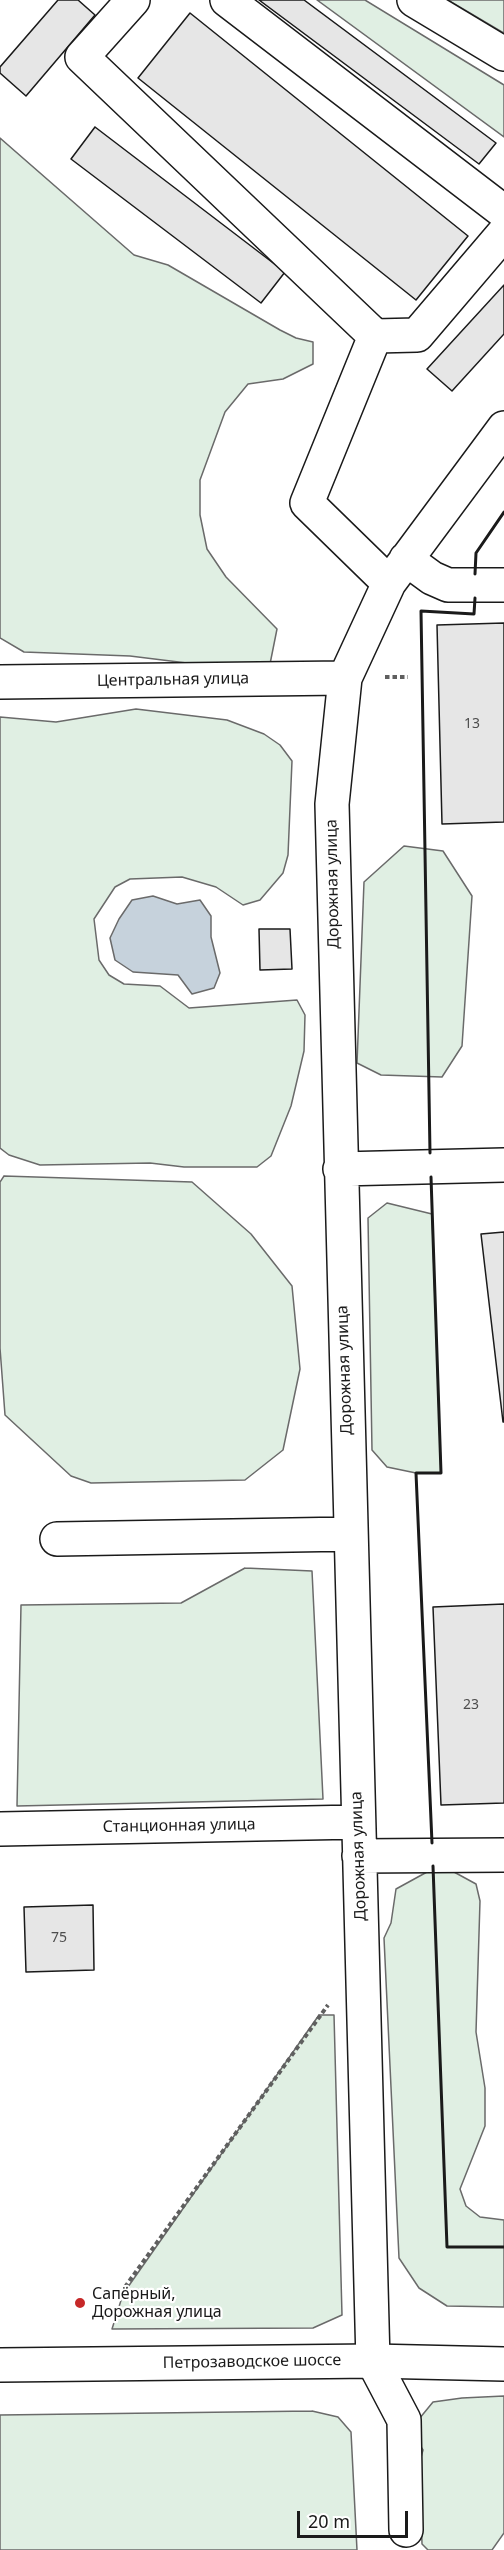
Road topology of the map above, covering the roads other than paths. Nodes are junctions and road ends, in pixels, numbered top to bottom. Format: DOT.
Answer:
graph roads {
  1 [pos="133,0"];
  2 [pos="227,0"];
  3 [pos="414,0"];
  4 [pos="504,54"];
  5 [pos="504,212"];
  6 [pos="504,233"];
  7 [pos="375,336"];
  8 [pos="504,428"];
  9 [pos="398,571"];
  10 [pos="504,585"];
  11 [pos="345,678"];
  12 [pos="0,682"];
  13 [pos="504,1165"];
  14 [pos="340,1169"];
  15 [pos="350,1534"];
  16 [pos="57,1539"];
  17 [pos="358,1822"];
  18 [pos="0,1829"];
  19 [pos="504,1855"];
  20 [pos="359,1856"];
  21 [pos="373,2361"];
  22 [pos="504,2364"];
  23 [pos="0,2365"];
  24 [pos="405,2530"];
  1 -- 7 [label="street"];
  2 -- 5 [label="street"];
  3 -- 4 [label="street"];
  6 -- 7 [label="street"];
  7 -- 9 [label="street"];
  8 -- 9 [label="street, Дорожная улица"];
  9 -- 10 [label="street"];
  9 -- 11 [label="street, Дорожная улица"];
  11 -- 12 [label="street, Центральная улица"];
  11 -- 14 [label="street, Дорожная улица"];
  13 -- 14 [label="street"];
  14 -- 15 [label="street, Дорожная улица"];
  15 -- 16 [label="street"];
  15 -- 17 [label="street, Дорожная улица"];
  17 -- 18 [label="street, Станционная улица"];
  17 -- 20 [label="street, Дорожная улица"];
  19 -- 20 [label="street"];
  20 -- 21 [label="street, Дорожная улица"];
  21 -- 22 [label="street, Петрозаводское шоссе"];
  21 -- 23 [label="street, Петрозаводское шоссе"];
  21 -- 24 [label="street"];
}
